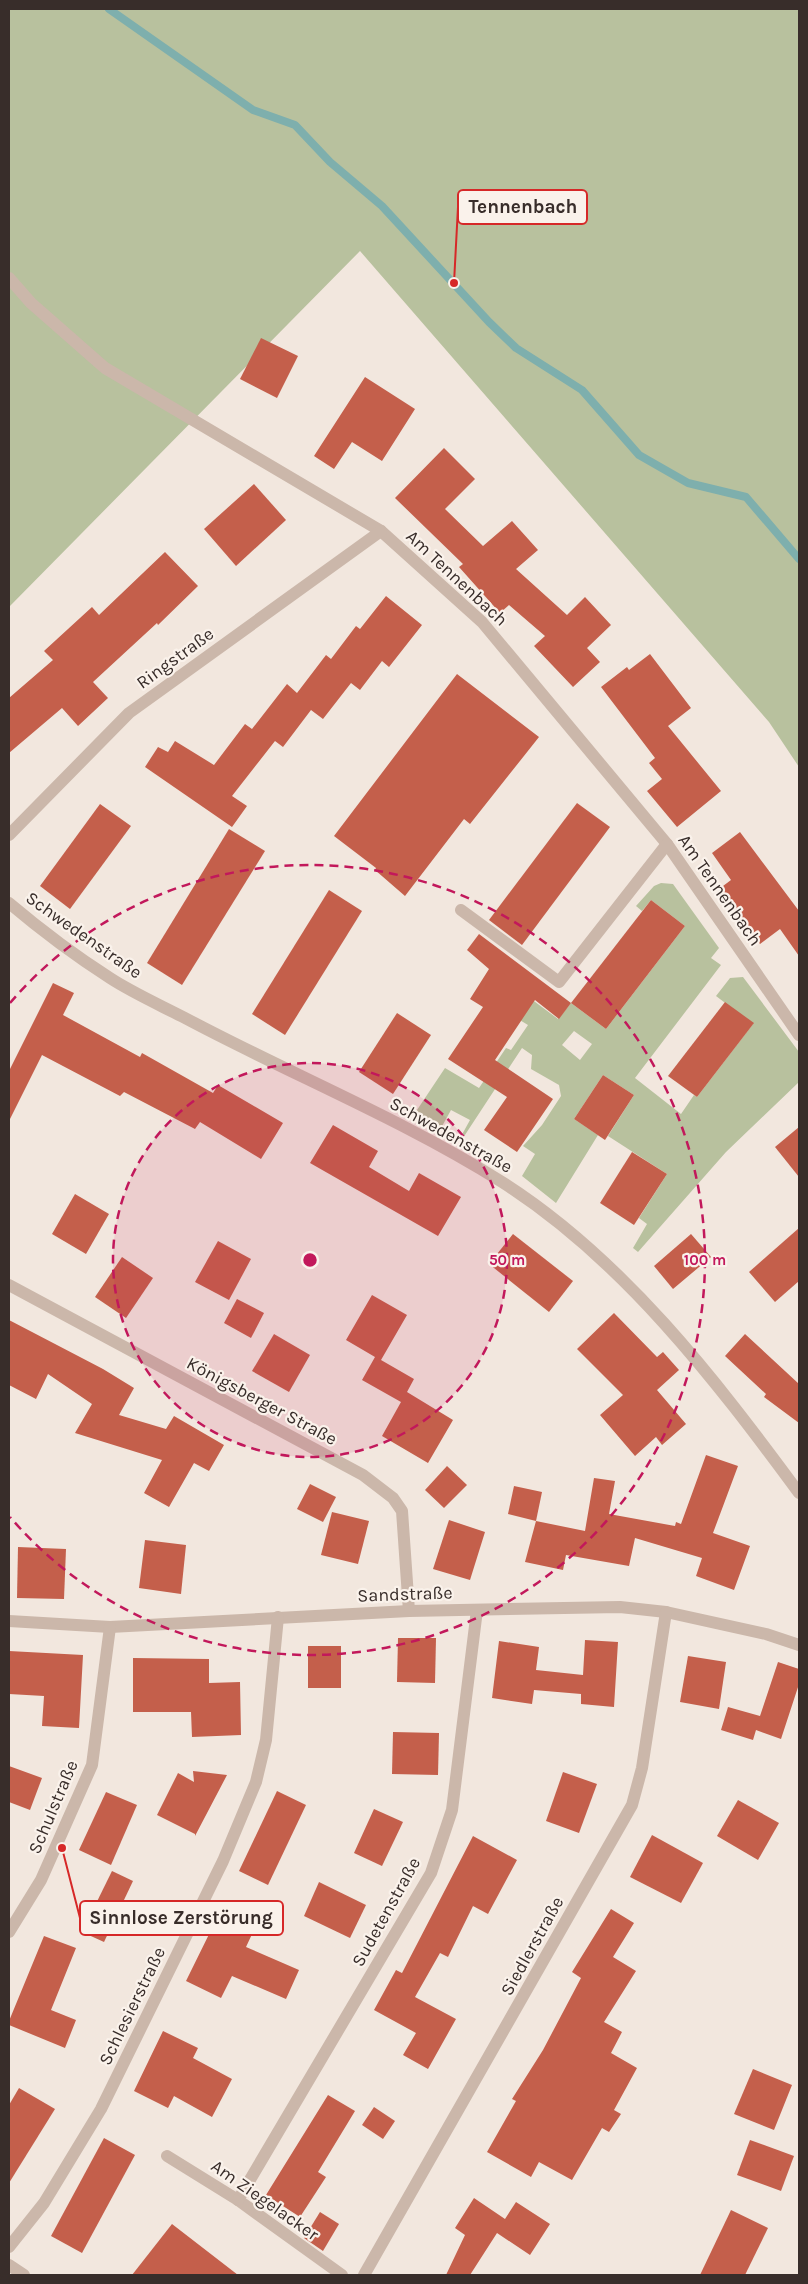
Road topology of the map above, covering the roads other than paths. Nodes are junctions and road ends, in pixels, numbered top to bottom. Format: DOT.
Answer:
graph roads {
  1 [pos="9,278"];
  2 [pos="381,531"];
  3 [pos="9,835"];
  4 [pos="667,844"];
  5 [pos="9,903"];
  6 [pos="461,910"];
  7 [pos="799,1035"];
  8 [pos="9,1285"];
  9 [pos="799,1493"];
  10 [pos="477,1610"];
  11 [pos="409,1611"];
  12 [pos="666,1612"];
  13 [pos="278,1617"];
  14 [pos="9,1621"];
  15 [pos="110,1627"];
  16 [pos="799,1645"];
  17 [pos="9,1932"];
  18 [pos="167,2156"];
  19 [pos="238,2200"];
  20 [pos="9,2247"];
  21 [pos="9,2265"];
  22 [pos="24,2275"];
  23 [pos="342,2275"];
  24 [pos="364,2275"];
  1 -- 2 [label="street, Am Tennenbach"];
  2 -- 3 [label="street, Ringstraße"];
  2 -- 4 [label="street, Am Tennenbach"];
  4 -- 6 [label="street"];
  4 -- 7 [label="street, Am Tennenbach"];
  5 -- 9 [label="street, Schwedenstraße"];
  8 -- 11 [label="street, Königsberger Straße"];
  10 -- 11 [label="street, Sandstraße"];
  10 -- 12 [label="street, Sandstraße"];
  10 -- 19 [label="street, Sudetenstraße"];
  11 -- 13 [label="street, Sandstraße"];
  12 -- 16 [label="street, Sandstraße"];
  12 -- 24 [label="street, Siedlerstraße"];
  13 -- 15 [label="street, Sandstraße"];
  13 -- 20 [label="street, Schlesierstraße"];
  14 -- 15 [label="street, Sandstraße"];
  15 -- 17 [label="street, Schulstraße"];
  18 -- 19 [label="street, Am Ziegelacker"];
  19 -- 23 [label="street, Am Ziegelacker"];
  21 -- 22 [label="street"];
}
